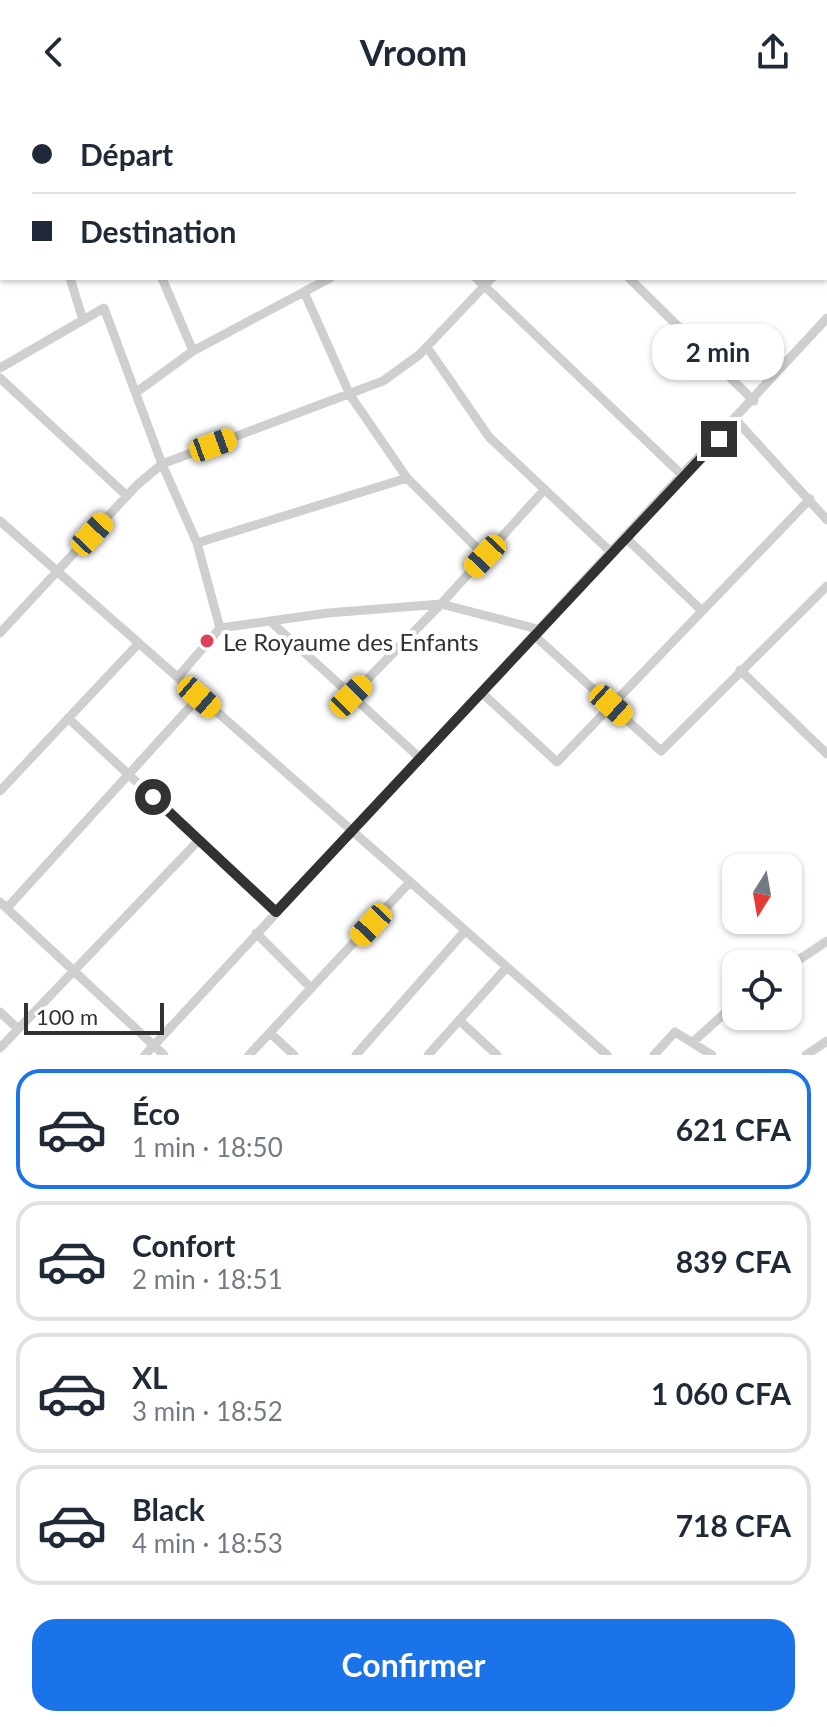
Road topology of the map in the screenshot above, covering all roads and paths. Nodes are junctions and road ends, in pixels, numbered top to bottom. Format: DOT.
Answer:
graph roads {
  1 [pos="71,280"];
  2 [pos="163,280"];
  3 [pos="327,280"];
  4 [pos="478,280"];
  5 [pos="490,280"];
  6 [pos="631,280"];
  7 [pos="484,286"];
  8 [pos="305,294"];
  9 [pos="827,318"];
  10 [pos="83,320"];
  11 [pos="427,347"];
  12 [pos="193,351"];
  13 [pos="0,368"];
  14 [pos="0,378"];
  15 [pos="138,391"];
  16 [pos="350,395"];
  17 [pos="754,401"];
  18 [pos="736,420"];
  19 [pos="162,464"];
  20 [pos="683,476"];
  21 [pos="407,478"];
  22 [pos="545,489"];
  23 [pos="127,496"];
  24 [pos="810,499"];
  25 [pos="827,520"];
  26 [pos="0,521"];
  27 [pos="626,538"];
  28 [pos="197,543"];
  29 [pos="612,553"];
  30 [pos="485,556"];
  31 [pos="57,571"];
  32 [pos="827,586"];
  33 [pos="441,604"];
  34 [pos="701,610"];
  35 [pos="270,621"];
  36 [pos="220,628"];
  37 [pos="0,633"];
  38 [pos="538,633"];
  39 [pos="139,643"];
  40 [pos="740,670"];
  41 [pos="178,677"];
  42 [pos="482,693"];
  43 [pos="351,696"];
  44 [pos="199,697"];
  45 [pos="611,705"];
  46 [pos="68,718"];
  47 [pos="827,754"];
  48 [pos="421,759"];
  49 [pos="129,776"];
  50 [pos="0,791"];
  51 [pos="353,832"];
  52 [pos="199,840"];
  53 [pos="410,882"];
  54 [pos="3,905"];
  55 [pos="276,912"];
  56 [pos="465,931"];
  57 [pos="256,933"];
  58 [pos="827,941"];
  59 [pos="802,958"];
  60 [pos="507,967"];
  61 [pos="74,970"];
  62 [pos="311,988"];
  63 [pos="0,1012"];
  64 [pos="722,1016"];
  65 [pos="459,1020"];
  66 [pos="18,1029"];
  67 [pos="270,1033"];
  68 [pos="827,1041"];
  69 [pos="693,1042"];
  70 [pos="154,1045"];
  71 [pos="0,1048"];
  72 [pos="145,1055"];
  73 [pos="164,1055"];
  74 [pos="249,1055"];
  75 [pos="294,1055"];
  76 [pos="356,1055"];
  77 [pos="428,1055"];
  78 [pos="497,1055"];
  79 [pos="607,1055"];
  80 [pos="654,1055"];
  81 [pos="712,1055"];
  82 [pos="806,1055"];
  1 -- 10 [label="street"];
  2 -- 12 [label="street"];
  3 -- 8 [label="street"];
  4 -- 7 [label="street"];
  5 -- 7 [label="street"];
  6 -- 17 [label="street"];
  7 -- 11 [label="street"];
  7 -- 20 [label="street"];
  8 -- 12 [label="street"];
  8 -- 16 [label="street"];
  9 -- 17 [label="street"];
  10 -- 13 [label="street"];
  10 -- 15 [label="street"];
  11 -- 16 [label="street"];
  11 -- 22 [label="street"];
  12 -- 15 [label="street"];
  14 -- 23 [label="street"];
  15 -- 19 [label="street"];
  16 -- 19 [label="street"];
  16 -- 21 [label="street"];
  17 -- 18 [label="street"];
  18 -- 20 [label="street"];
  18 -- 24 [label="street"];
  19 -- 23 [label="street"];
  19 -- 28 [label="street"];
  20 -- 27 [label="street"];
  21 -- 28 [label="street"];
  21 -- 30 [label="street"];
  22 -- 29 [label="street"];
  22 -- 30 [label="street"];
  23 -- 31 [label="street"];
  24 -- 25 [label="street"];
  24 -- 34 [label="street"];
  26 -- 31 [label="street"];
  27 -- 29 [label="street"];
  27 -- 34 [label="street"];
  28 -- 36 [label="street"];
  29 -- 38 [label="street"];
  30 -- 33 [label="street"];
  31 -- 37 [label="street"];
  31 -- 39 [label="street"];
  32 -- 40 [label="street"];
  33 -- 35 [label="street"];
  33 -- 38 [label="street"];
  33 -- 43 [label="street"];
  34 -- 45 [label="street"];
  35 -- 36 [label="street"];
  35 -- 43 [label="street"];
  36 -- 41 [label="street"];
  38 -- 42 [label="street"];
  38 -- 45 [label="street"];
  39 -- 41 [label="street"];
  39 -- 46 [label="street"];
  40 -- 45 [label="street"];
  40 -- 47 [label="street"];
  41 -- 44 [label="street"];
  42 -- 45 [label="street"];
  42 -- 48 [label="street"];
  43 -- 48 [label="street"];
  44 -- 49 [label="street"];
  44 -- 51 [label="street"];
  46 -- 49 [label="street"];
  46 -- 50 [label="street"];
  48 -- 51 [label="street"];
  49 -- 52 [label="street"];
  49 -- 54 [label="street"];
  51 -- 53 [label="street"];
  51 -- 55 [label="street"];
  52 -- 55 [label="street"];
  52 -- 61 [label="street"];
  53 -- 56 [label="street"];
  53 -- 62 [label="street"];
  54 -- 61 [label="street"];
  55 -- 57 [label="street"];
  56 -- 60 [label="street"];
  56 -- 76 [label="street"];
  57 -- 62 [label="street"];
  57 -- 70 [label="street"];
  58 -- 59 [label="street"];
  60 -- 65 [label="street"];
  60 -- 79 [label="street"];
  61 -- 66 [label="street"];
  61 -- 70 [label="street"];
  62 -- 67 [label="street"];
  63 -- 66 [label="street"];
  64 -- 69 [label="street"];
  65 -- 77 [label="street"];
  65 -- 78 [label="street"];
  66 -- 71 [label="street"];
  67 -- 74 [label="street"];
  67 -- 75 [label="street"];
  68 -- 82 [label="street"];
  69 -- 80 [label="street"];
  69 -- 81 [label="street"];
  70 -- 72 [label="street"];
  70 -- 73 [label="street"];
}
